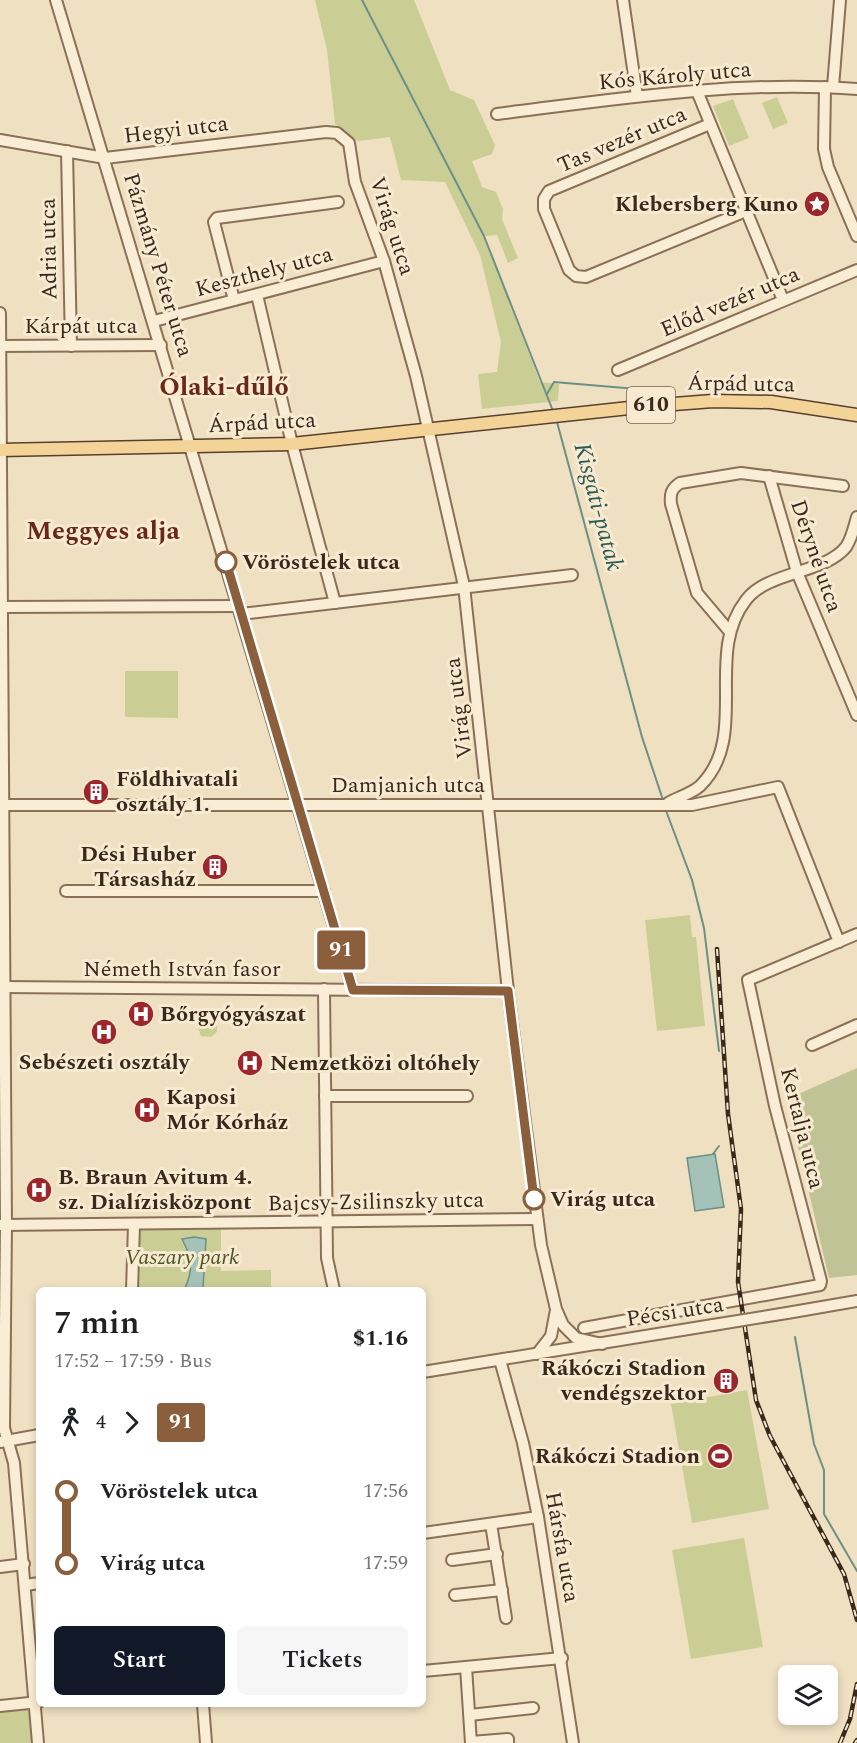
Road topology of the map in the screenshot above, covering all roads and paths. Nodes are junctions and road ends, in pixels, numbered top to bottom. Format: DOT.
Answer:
graph roads {
  1 [pos="56,0"];
  2 [pos="623,0"];
  3 [pos="840,0"];
  4 [pos="829,87"];
  5 [pos="857,89"];
  6 [pos="697,91"];
  7 [pos="637,96"];
  8 [pos="497,114"];
  9 [pos="710,124"];
  10 [pos="0,140"];
  11 [pos="351,148"];
  12 [pos="67,152"];
  13 [pos="105,158"];
  14 [pos="338,202"];
  15 [pos="746,212"];
  16 [pos="857,236"];
  17 [pos="384,261"];
  18 [pos="857,270"];
  19 [pos="257,295"];
  20 [pos="234,300"];
  21 [pos="783,300"];
  22 [pos="0,313"];
  23 [pos="154,321"];
  24 [pos="161,345"];
  25 [pos="0,346"];
  26 [pos="71,346"];
  27 [pos="618,370"];
  28 [pos="856,415"];
  29 [pos="430,430"];
  30 [pos="292,444"];
  31 [pos="192,447"];
  32 [pos="1,450"];
  33 [pos="769,476"];
  34 [pos="843,486"];
  35 [pos="857,517"];
  36 [pos="854,540"];
  37 [pos="797,572"];
  38 [pos="572,575"];
  39 [pos="464,586"];
  40 [pos="335,603"];
  41 [pos="2,607"];
  42 [pos="240,610"];
  43 [pos="730,632"];
  44 [pos="857,715"];
  45 [pos="698,787"];
  46 [pos="705,803"];
  47 [pos="489,804"];
  48 [pos="665,804"];
  49 [pos="1,805"];
  50 [pos="297,805"];
  51 [pos="66,891"];
  52 [pos="324,891"];
  53 [pos="857,934"];
  54 [pos="839,942"];
  55 [pos="2,987"];
  56 [pos="324,989"];
  57 [pos="353,990"];
  58 [pos="508,991"];
  59 [pos="857,1025"];
  60 [pos="812,1045"];
  61 [pos="325,1096"];
  62 [pos="467,1096"];
  63 [pos="2,1099"];
  64 [pos="537,1219"];
  65 [pos="326,1222"];
  66 [pos="3,1225"];
  67 [pos="134,1225"];
  68 [pos="132,1287"];
  69 [pos="333,1287"];
  70 [pos="857,1301"];
  71 [pos="556,1310"];
  72 [pos="584,1328"];
  73 [pos="602,1344"];
  74 [pos="536,1354"];
  75 [pos="500,1360"];
  76 [pos="426,1372"];
  77 [pos="36,1436"];
  78 [pos="22,1439"];
  79 [pos="3,1442"];
  80 [pos="13,1456"];
  81 [pos="538,1517"];
  82 [pos="491,1524"];
  83 [pos="426,1533"];
  84 [pos="497,1554"];
  85 [pos="452,1560"];
  86 [pos="24,1564"];
  87 [pos="0,1567"];
  88 [pos="36,1583"];
  89 [pos="26,1585"];
  90 [pos="502,1590"];
  91 [pos="455,1595"];
  92 [pos="506,1618"];
  93 [pos="562,1658"];
  94 [pos="466,1667"];
  95 [pos="426,1671"];
  96 [pos="36,1691"];
  97 [pos="36,1702"];
  98 [pos="0,1706"];
  99 [pos="37,1707"];
  100 [pos="203,1707"];
  101 [pos="533,1708"];
  102 [pos="470,1715"];
  103 [pos="471,1742"];
  104 [pos="38,1743"];
  105 [pos="206,1743"];
  106 [pos="508,1743"];
  107 [pos="573,1743"];
  1 -- 13 [label="street, Pázmány Péter utca"];
  2 -- 7 [label="street"];
  3 -- 4 [label="street"];
  4 -- 5 [label="street, Kós Károly utca"];
  4 -- 6 [label="street, Kós Károly utca"];
  4 -- 16 [label="street"];
  6 -- 7 [label="street, Kós Károly utca"];
  6 -- 9 [label="street"];
  7 -- 8 [label="street, Kós Károly utca"];
  9 -- 15 [label="street"];
  9 -- 15 [label="street, Tas vezér utca"];
  10 -- 12 [label="street, Hegyi utca"];
  11 -- 13 [label="street, Hegyi utca"];
  11 -- 17 [label="street, Virág utca"];
  12 -- 13 [label="street, Hegyi utca"];
  12 -- 26 [label="street, Adria utca"];
  13 -- 23 [label="street, Pázmány Péter utca"];
  14 -- 20 [label="street"];
  15 -- 21 [label="street"];
  17 -- 19 [label="street, Keszthely utca"];
  17 -- 29 [label="street, Virág utca"];
  18 -- 21 [label="street, Előd vezér utca"];
  19 -- 20 [label="street, Keszthely utca"];
  19 -- 30 [label="street"];
  20 -- 23 [label="street, Keszthely utca"];
  21 -- 27 [label="street, Előd vezér utca"];
  22 -- 25 [label="street"];
  23 -- 24 [label="street, Pázmány Péter utca"];
  24 -- 26 [label="street, Kárpát utca"];
  24 -- 31 [label="street, Pázmány Péter utca"];
  25 -- 26 [label="street, Kárpát utca"];
  25 -- 32 [label="street"];
  28 -- 29 [label="main road, Árpád utca / 610"];
  29 -- 30 [label="main road, Árpád utca / 610"];
  29 -- 39 [label="street, Virág utca"];
  30 -- 31 [label="main road, Árpád utca / 610"];
  30 -- 40 [label="street"];
  31 -- 32 [label="main road, Árpád utca / 610"];
  31 -- 42 [label="street, Pázmány Péter utca"];
  32 -- 41 [label="street"];
  33 -- 34 [label="street"];
  33 -- 37 [label="street, Déryné utca"];
  33 -- 43 [label="street"];
  35 -- 36 [label="street"];
  36 -- 37 [label="street"];
  37 -- 43 [label="street"];
  37 -- 44 [label="street, Déryné utca"];
  38 -- 39 [label="street"];
  39 -- 40 [label="street"];
  39 -- 47 [label="street, Virág utca"];
  40 -- 42 [label="street"];
  41 -- 42 [label="street"];
  41 -- 49 [label="street"];
  42 -- 50 [label="street, Pázmány Péter utca"];
  43 -- 45 [label="street"];
  45 -- 46 [label="street"];
  45 -- 48 [label="street"];
  46 -- 48 [label="street, Damjanich utca"];
  46 -- 54 [label="street, Damjanich utca"];
  47 -- 48 [label="street, Damjanich utca"];
  47 -- 50 [label="street, Damjanich utca"];
  47 -- 58 [label="street, Virág utca"];
  49 -- 50 [label="street, Damjanich utca"];
  49 -- 55 [label="street"];
  50 -- 52 [label="street, Pázmány Péter utca"];
  51 -- 52 [label="street"];
  52 -- 57 [label="street, Pázmány Péter utca"];
  53 -- 54 [label="street"];
  54 -- 72 [label="street, Kertalja utca"];
  55 -- 56 [label="street, Németh István fasor"];
  55 -- 63 [label="street"];
  56 -- 57 [label="street, Németh István fasor"];
  56 -- 61 [label="street"];
  57 -- 58 [label="street, Németh István fasor"];
  58 -- 64 [label="street, Virág utca"];
  59 -- 60 [label="street"];
  61 -- 62 [label="street"];
  61 -- 65 [label="street"];
  63 -- 66 [label="street"];
  64 -- 65 [label="street, Bajcsy-Zsilinszky utca"];
  64 -- 71 [label="street, Virág utca"];
  65 -- 67 [label="street, Bajcsy-Zsilinszky utca"];
  65 -- 69 [label="street"];
  66 -- 67 [label="street, Bajcsy-Zsilinszky utca"];
  66 -- 79 [label="street"];
  67 -- 68 [label="street"];
  70 -- 73 [label="street, Pécsi utca, bridge"];
  71 -- 73 [label="street, Virág utca"];
  71 -- 74 [label="street, Virág utca"];
  73 -- 74 [label="street, Pécsi utca"];
  74 -- 75 [label="street, Pécsi utca"];
  75 -- 76 [label="street, Pécsi utca"];
  75 -- 81 [label="street, Hársfa utca"];
  77 -- 78 [label="street"];
  78 -- 79 [label="street"];
  78 -- 80 [label="street"];
  79 -- 80 [label="street"];
  80 -- 86 [label="street"];
  81 -- 82 [label="street"];
  81 -- 93 [label="street, Hársfa utca"];
  82 -- 83 [label="street"];
  82 -- 84 [label="street"];
  84 -- 85 [label="street"];
  84 -- 90 [label="street"];
  86 -- 87 [label="street"];
  86 -- 89 [label="street"];
  88 -- 89 [label="street"];
  89 -- 96 [label="street"];
  90 -- 91 [label="street"];
  90 -- 92 [label="street"];
  93 -- 94 [label="street"];
  93 -- 107 [label="street, Hársfa utca"];
  94 -- 95 [label="street"];
  94 -- 102 [label="street"];
  97 -- 98 [label="street"];
  99 -- 104 [label="street"];
  100 -- 105 [label="street"];
  101 -- 102 [label="street"];
  102 -- 103 [label="street"];
  103 -- 106 [label="street"];
}
